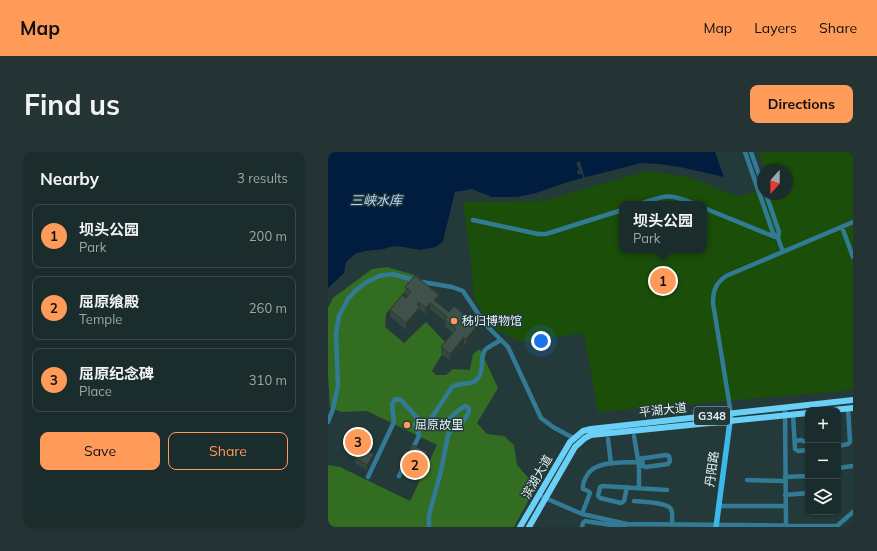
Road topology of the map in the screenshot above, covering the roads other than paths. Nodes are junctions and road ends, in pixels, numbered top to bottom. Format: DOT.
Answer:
graph roads {
  1 [pos="745,152"];
  2 [pos="751,152"];
  3 [pos="757,169"];
  4 [pos="768,200"];
  5 [pos="650,201"];
  6 [pos="687,201"];
  7 [pos="707,209"];
  8 [pos="619,211"];
  9 [pos="474,220"];
  10 [pos="853,222"];
  11 [pos="842,227"];
  12 [pos="778,238"];
  13 [pos="783,252"];
  14 [pos="853,257"];
  15 [pos="501,340"];
  16 [pos="853,400"];
  17 [pos="785,408"];
  18 [pos="850,408"];
  19 [pos="805,413"];
  20 [pos="731,414"];
  21 [pos="793,414"];
  22 [pos="785,415"];
  23 [pos="420,421"];
  24 [pos="730,421"];
  25 [pos="328,422"];
  26 [pos="428,423"];
  27 [pos="634,436"];
  28 [pos="574,438"];
  29 [pos="608,439"];
  30 [pos="795,441"];
  31 [pos="580,442"];
  32 [pos="805,442"];
  33 [pos="841,445"];
  34 [pos="805,450"];
  35 [pos="639,460"];
  36 [pos="611,464"];
  37 [pos="853,466"];
  38 [pos="841,468"];
  39 [pos="399,476"];
  40 [pos="805,476"];
  41 [pos="368,477"];
  42 [pos="785,479"];
  43 [pos="747,480"];
  44 [pos="627,488"];
  45 [pos="639,488"];
  46 [pos="667,490"];
  47 [pos="805,493"];
  48 [pos="785,495"];
  49 [pos="538,496"];
  50 [pos="545,498"];
  51 [pos="634,501"];
  52 [pos="718,506"];
  53 [pos="786,506"];
  54 [pos="853,512"];
  55 [pos="582,514"];
  56 [pos="672,524"];
  57 [pos="786,525"];
  58 [pos="626,526"];
  59 [pos="716,526"];
  60 [pos="758,526"];
  61 [pos="837,526"];
  62 [pos="429,527"];
  63 [pos="520,527"];
  64 [pos="529,527"];
  65 [pos="582,527"];
  66 [pos="618,527"];
  1 -- 12 [label="street"];
  2 -- 3 [label="street"];
  4 -- 12 [label="street"];
  5 -- 6 [label="street"];
  7 -- 12 [label="street"];
  8 -- 9 [label="street"];
  10 -- 11 [label="street"];
  11 -- 13 [label="street"];
  11 -- 14 [label="street"];
  12 -- 13 [label="street"];
  13 -- 20 [label="street"];
  15 -- 25 [label="street"];
  15 -- 26 [label="street"];
  15 -- 28 [label="street"];
  16 -- 17 [label="highway, 平湖大道 / G348"];
  17 -- 20 [label="highway, 平湖大道 / G348"];
  17 -- 22 [label="street"];
  18 -- 33 [label="street"];
  19 -- 21 [label="highway, 平湖大道 / G348"];
  20 -- 24 [label="main road, 丹阳路"];
  20 -- 28 [label="highway, 平湖大道 / G348"];
  21 -- 22 [label="highway, 平湖大道 / G348"];
  21 -- 30 [label="street"];
  22 -- 24 [label="highway, 平湖大道 / G348"];
  22 -- 42 [label="street"];
  23 -- 26 [label="street"];
  23 -- 39 [label="street"];
  23 -- 41 [label="street"];
  24 -- 31 [label="highway, 平湖大道 / G348"];
  24 -- 52 [label="main road, 丹阳路"];
  26 -- 62 [label="street"];
  27 -- 35 [label="street"];
  28 -- 31 [label="street"];
  28 -- 49 [label="highway, 滨湖大道 / G348"];
  29 -- 36 [label="street"];
  30 -- 32 [label="street"];
  30 -- 34 [label="street"];
  31 -- 50 [label="highway, 滨湖大道"];
  35 -- 35 [label="street"];
  35 -- 36 [label="street"];
  35 -- 45 [label="street"];
  36 -- 55 [label="street"];
  37 -- 38 [label="street"];
  40 -- 42 [label="street"];
  42 -- 43 [label="street"];
  42 -- 48 [label="street"];
  44 -- 44 [label="street"];
  44 -- 45 [label="street"];
  45 -- 46 [label="street"];
  47 -- 48 [label="street"];
  48 -- 53 [label="street"];
  49 -- 50 [label="street"];
  49 -- 63 [label="highway, 滨湖大道 / G348"];
  50 -- 55 [label="street"];
  50 -- 64 [label="highway, 滨湖大道"];
  51 -- 56 [label="street"];
  52 -- 53 [label="street"];
  52 -- 59 [label="main road, 丹阳路"];
  53 -- 57 [label="street"];
  54 -- 61 [label="street"];
  55 -- 58 [label="street"];
  56 -- 58 [label="street"];
  56 -- 59 [label="street"];
  57 -- 60 [label="street"];
  57 -- 61 [label="street"];
  58 -- 66 [label="street"];
  59 -- 60 [label="street"];
  65 -- 66 [label="street"];
}
